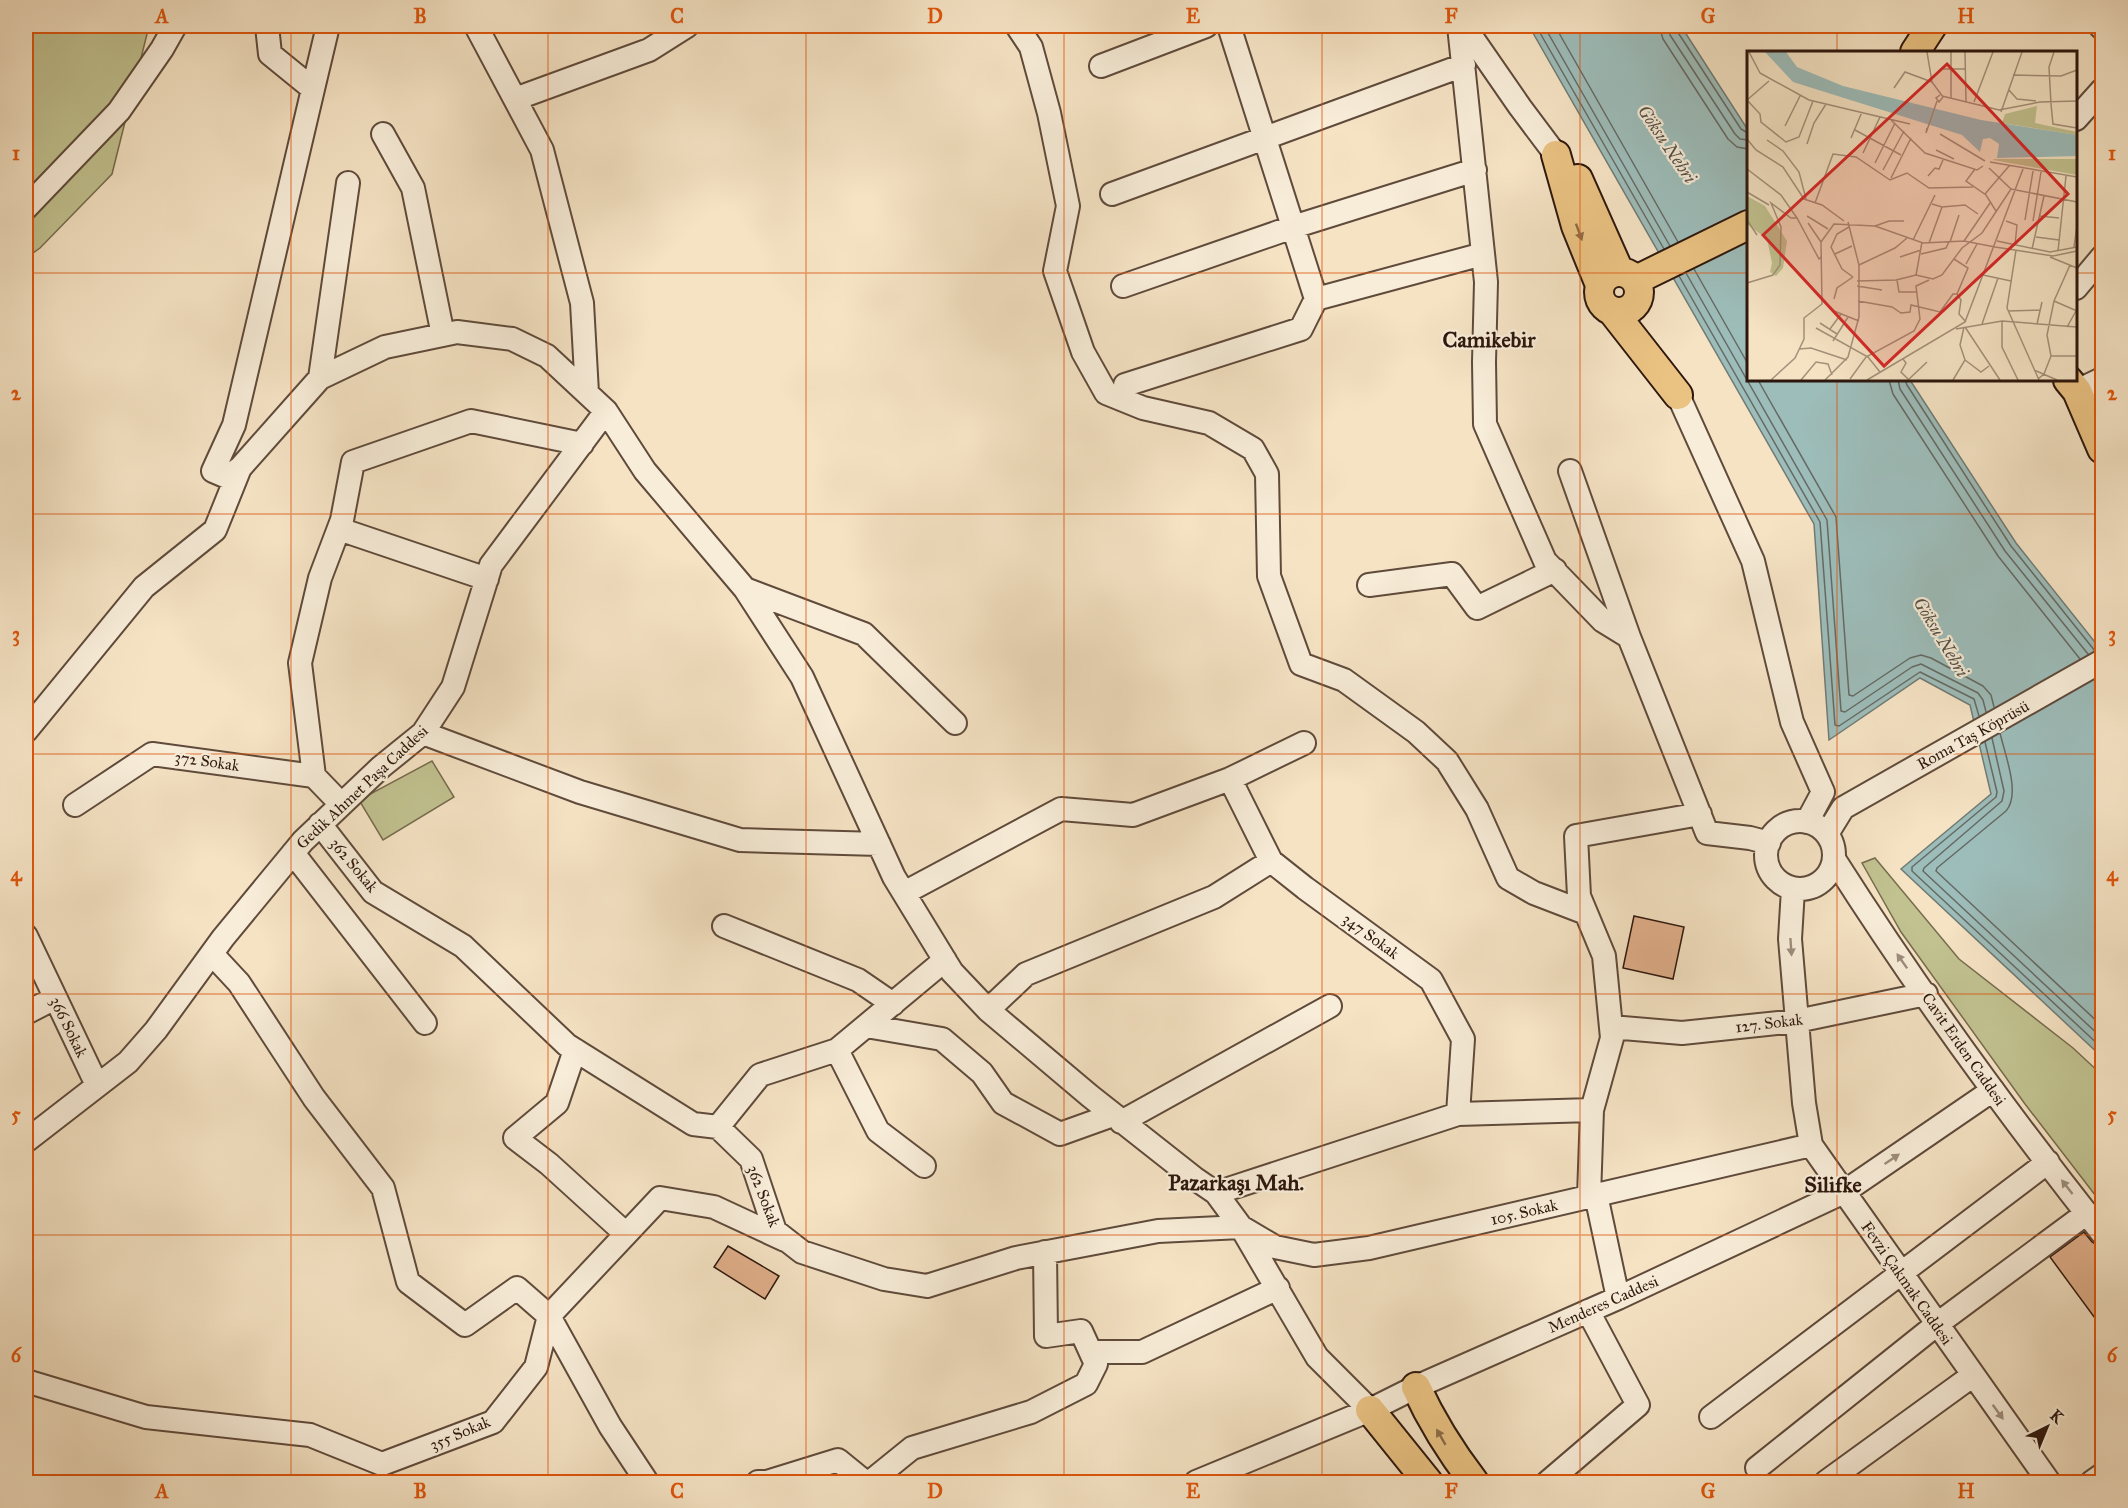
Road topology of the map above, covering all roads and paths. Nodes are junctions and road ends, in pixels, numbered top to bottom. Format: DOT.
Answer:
graph roads {
  1 [pos="175,26"];
  2 [pos="267,26"];
  3 [pos="328,26"];
  4 [pos="687,26"];
  5 [pos="1017,26"];
  6 [pos="1206,26"];
  7 [pos="1229,26"];
  8 [pos="1459,26"];
  9 [pos="1464,26"];
  10 [pos="1932,26"];
  11 [pos="479,28"];
  12 [pos="1916,51"];
  13 [pos="1927,51"];
  14 [pos="1464,65"];
  15 [pos="1101,66"];
  16 [pos="313,89"];
  17 [pos="2103,90"];
  18 [pos="515,99"];
  19 [pos="2077,117"];
  20 [pos="383,134"];
  21 [pos="1265,138"];
  22 [pos="1556,155"];
  23 [pos="1475,170"];
  24 [pos="348,183"];
  25 [pos="1112,194"];
  26 [pos="26,208"];
  27 [pos="1747,226"];
  28 [pos="1293,227"];
  29 [pos="1484,254"];
  30 [pos="2103,257"];
  31 [pos="1123,286"];
  32 [pos="2077,287"];
  33 [pos="1621,289"];
  34 [pos="1317,299"];
  35 [pos="443,335"];
  36 [pos="320,378"];
  37 [pos="2103,379"];
  38 [pos="1125,385"];
  39 [pos="2072,385"];
  40 [pos="587,393"];
  41 [pos="1678,395"];
  42 [pos="606,411"];
  43 [pos="582,444"];
  44 [pos="2101,445"];
  45 [pos="240,468"];
  46 [pos="1570,471"];
  47 [pos="339,529"];
  48 [pos="1555,570"];
  49 [pos="487,579"];
  50 [pos="1369,585"];
  51 [pos="745,589"];
  52 [pos="1629,637"];
  53 [pos="2103,662"];
  54 [pos="955,723"];
  55 [pos="26,731"];
  56 [pos="423,733"];
  57 [pos="1304,742"];
  58 [pos="314,776"];
  59 [pos="1230,779"];
  60 [pos="341,804"];
  61 [pos="75,805"];
  62 [pos="1700,814"];
  63 [pos="1806,822"];
  64 [pos="320,824"];
  65 [pos="1827,834"];
  66 [pos="1769,843"];
  67 [pos="879,844"];
  68 [pos="293,853"];
  69 [pos="1834,859"];
  70 [pos="1271,861"];
  71 [pos="1793,889"];
  72 [pos="904,893"];
  73 [pos="1586,913"];
  74 [pos="724,926"];
  75 [pos="26,937"];
  76 [pos="212,954"];
  77 [pos="945,960"];
  78 [pos="1926,994"];
  79 [pos="55,998"];
  80 [pos="893,1004"];
  81 [pos="1330,1006"];
  82 [pos="988,1010"];
  83 [pos="26,1013"];
  84 [pos="1797,1021"];
  85 [pos="425,1023"];
  86 [pos="866,1026"];
  87 [pos="1611,1027"];
  88 [pos="576,1050"];
  89 [pos="837,1050"];
  90 [pos="97,1085"];
  91 [pos="1993,1090"];
  92 [pos="1592,1110"];
  93 [pos="1458,1113"];
  94 [pos="1117,1118"];
  95 [pos="718,1127"];
  96 [pos="26,1141"];
  97 [pos="1811,1145"];
  98 [pos="2048,1162"];
  99 [pos="924,1166"];
  100 [pos="1844,1192"];
  101 [pos="1216,1193"];
  102 [pos="1593,1196"];
  103 [pos="2087,1213"];
  104 [pos="1241,1227"];
  105 [pos="2103,1233"];
  106 [pos="626,1234"];
  107 [pos="788,1241"];
  108 [pos="1045,1252"];
  109 [pos="1900,1274"];
  110 [pos="1278,1288"];
  111 [pos="1618,1298"];
  112 [pos="1588,1311"];
  113 [pos="549,1316"];
  114 [pos="1936,1325"];
  115 [pos="1090,1352"];
  116 [pos="1972,1376"];
  117 [pos="26,1381"];
  118 [pos="1416,1387"];
  119 [pos="1370,1410"];
  120 [pos="1711,1417"];
  121 [pos="1757,1468"];
  122 [pos="2103,1475"];
  123 [pos="647,1482"];
  124 [pos="758,1482"];
  125 [pos="865,1482"];
  126 [pos="870,1482"];
  127 [pos="1196,1482"];
  128 [pos="1428,1482"];
  129 [pos="1474,1482"];
  130 [pos="1548,1482"];
  131 [pos="1828,1482"];
  132 [pos="2049,1482"];
  133 [pos="2092,1482"];
  1 -- 26 [label="street"];
  2 -- 16 [label="street"];
  3 -- 16 [label="street"];
  4 -- 18 [label="street"];
  5 -- 73 [label="street"];
  6 -- 15 [label="street"];
  7 -- 21 [label="street"];
  8 -- 14 [label="street"];
  9 -- 22 [label="street"];
  10 -- 12 [label="main road"];
  10 -- 13 [label="main road"];
  11 -- 18 [label="street"];
  14 -- 21 [label="street"];
  14 -- 23 [label="street"];
  16 -- 45 [label="street"];
  17 -- 19 [label="street"];
  18 -- 40 [label="street"];
  20 -- 35 [label="street"];
  21 -- 25 [label="street"];
  21 -- 28 [label="street"];
  22 -- 33 [label="main road"];
  23 -- 28 [label="street"];
  23 -- 29 [label="street"];
  24 -- 36 [label="street"];
  27 -- 33 [label="main road"];
  28 -- 31 [label="street"];
  28 -- 34 [label="street"];
  29 -- 34 [label="street"];
  29 -- 48 [label="street"];
  30 -- 32 [label="street"];
  33 -- 41 [label="main road"];
  34 -- 38 [label="street"];
  35 -- 36 [label="street"];
  35 -- 40 [label="street"];
  36 -- 45 [label="street"];
  37 -- 39 [label="street"];
  39 -- 44 [label="main road"];
  40 -- 42 [label="street"];
  41 -- 63 [label="street"];
  42 -- 43 [label="street, Gedik Ahmet Paşa Caddesi"];
  42 -- 51 [label="street"];
  43 -- 47 [label="street"];
  43 -- 49 [label="street, Gedik Ahmet Paşa Caddesi"];
  45 -- 55 [label="street"];
  46 -- 52 [label="street"];
  47 -- 49 [label="street"];
  47 -- 58 [label="street"];
  48 -- 50 [label="street"];
  48 -- 52 [label="street"];
  49 -- 56 [label="street, Gedik Ahmet Paşa Caddesi"];
  51 -- 54 [label="street"];
  51 -- 67 [label="street"];
  52 -- 62 [label="street"];
  53 -- 65 [label="street, Roma Taş Köprüsü"];
  56 -- 60 [label="street, Gedik Ahmet Paşa Caddesi"];
  56 -- 67 [label="street"];
  57 -- 59 [label="street"];
  58 -- 60 [label="street"];
  58 -- 61 [label="street, 372 Sokak"];
  59 -- 70 [label="street, 347 Sokak"];
  59 -- 72 [label="street"];
  60 -- 64 [label="street, Gedik Ahmet Paşa Caddesi"];
  62 -- 66 [label="street"];
  62 -- 73 [label="street"];
  63 -- 65 [label="street"];
  63 -- 66 [label="street"];
  64 -- 68 [label="street, Gedik Ahmet Paşa Caddesi"];
  64 -- 88 [label="street, 362 Sokak"];
  65 -- 69 [label="street"];
  66 -- 71 [label="street"];
  67 -- 72 [label="street"];
  68 -- 76 [label="street, Gedik Ahmet Paşa Caddesi"];
  68 -- 85 [label="street"];
  69 -- 71 [label="street"];
  78 -- 69 [label="street, Cavit Erden Caddesi, one-way"];
  70 -- 82 [label="street"];
  70 -- 93 [label="street, 347 Sokak"];
  71 -- 84 [label="street, Fevzi Çakmak Caddesi, one-way"];
  72 -- 77 [label="street"];
  73 -- 87 [label="street"];
  74 -- 80 [label="street"];
  75 -- 79 [label="street, 366 Sokak"];
  76 -- 90 [label="street, Gedik Ahmet Paşa Caddesi"];
  76 -- 113 [label="street"];
  77 -- 80 [label="street"];
  77 -- 82 [label="street"];
  78 -- 84 [label="street, 127. Sokak"];
  78 -- 91 [label="street, Cavit Erden Caddesi"];
  79 -- 83 [label="street"];
  79 -- 90 [label="street, 366 Sokak"];
  80 -- 86 [label="street"];
  81 -- 94 [label="street"];
  82 -- 94 [label="street"];
  84 -- 87 [label="street, 127. Sokak"];
  84 -- 97 [label="street, Fevzi Çakmak Caddesi"];
  86 -- 89 [label="street"];
  86 -- 94 [label="street"];
  87 -- 92 [label="street"];
  88 -- 95 [label="street, 362 Sokak"];
  88 -- 106 [label="street"];
  89 -- 95 [label="street"];
  89 -- 99 [label="street"];
  90 -- 96 [label="street, Gedik Ahmet Paşa Caddesi"];
  91 -- 98 [label="street, Cavit Erden Caddesi"];
  100 -- 91 [label="street, Menderes Caddesi, one-way"];
  92 -- 93 [label="street"];
  92 -- 102 [label="street"];
  93 -- 101 [label="street"];
  94 -- 101 [label="street"];
  95 -- 107 [label="street, 362 Sokak"];
  97 -- 100 [label="street, Fevzi Çakmak Caddesi"];
  97 -- 102 [label="street, 105. Sokak"];
  103 -- 98 [label="street, Cavit Erden Caddesi, one-way"];
  98 -- 109 [label="street"];
  100 -- 109 [label="street, Fevzi Çakmak Caddesi"];
  100 -- 111 [label="street, Menderes Caddesi"];
  101 -- 104 [label="street"];
  102 -- 104 [label="street, 105. Sokak"];
  102 -- 111 [label="street"];
  103 -- 105 [label="street, Cavit Erden Caddesi"];
  103 -- 114 [label="street"];
  104 -- 108 [label="street, 362 Sokak"];
  104 -- 110 [label="street"];
  106 -- 107 [label="street, 355 Sokak"];
  106 -- 113 [label="street, 355 Sokak"];
  107 -- 108 [label="street, 362 Sokak"];
  108 -- 115 [label="street"];
  109 -- 114 [label="street, Fevzi Çakmak Caddesi"];
  109 -- 120 [label="street"];
  110 -- 115 [label="street"];
  110 -- 119 [label="street"];
  111 -- 112 [label="street, Menderes Caddesi"];
  112 -- 118 [label="street, Menderes Caddesi"];
  112 -- 130 [label="street"];
  113 -- 117 [label="street, 355 Sokak"];
  113 -- 123 [label="street"];
  114 -- 116 [label="street, Fevzi Çakmak Caddesi"];
  114 -- 121 [label="street"];
  115 -- 126 [label="street"];
  116 -- 131 [label="street"];
  116 -- 132 [label="street, Fevzi Çakmak Caddesi, one-way"];
  118 -- 119 [label="street, Menderes Caddesi"];
  129 -- 118 [label="main road, one-way"];
  119 -- 127 [label="street, Menderes Caddesi"];
  119 -- 128 [label="main road"];
  122 -- 133 [label="street"];
  124 -- 125 [label="street"];
}
